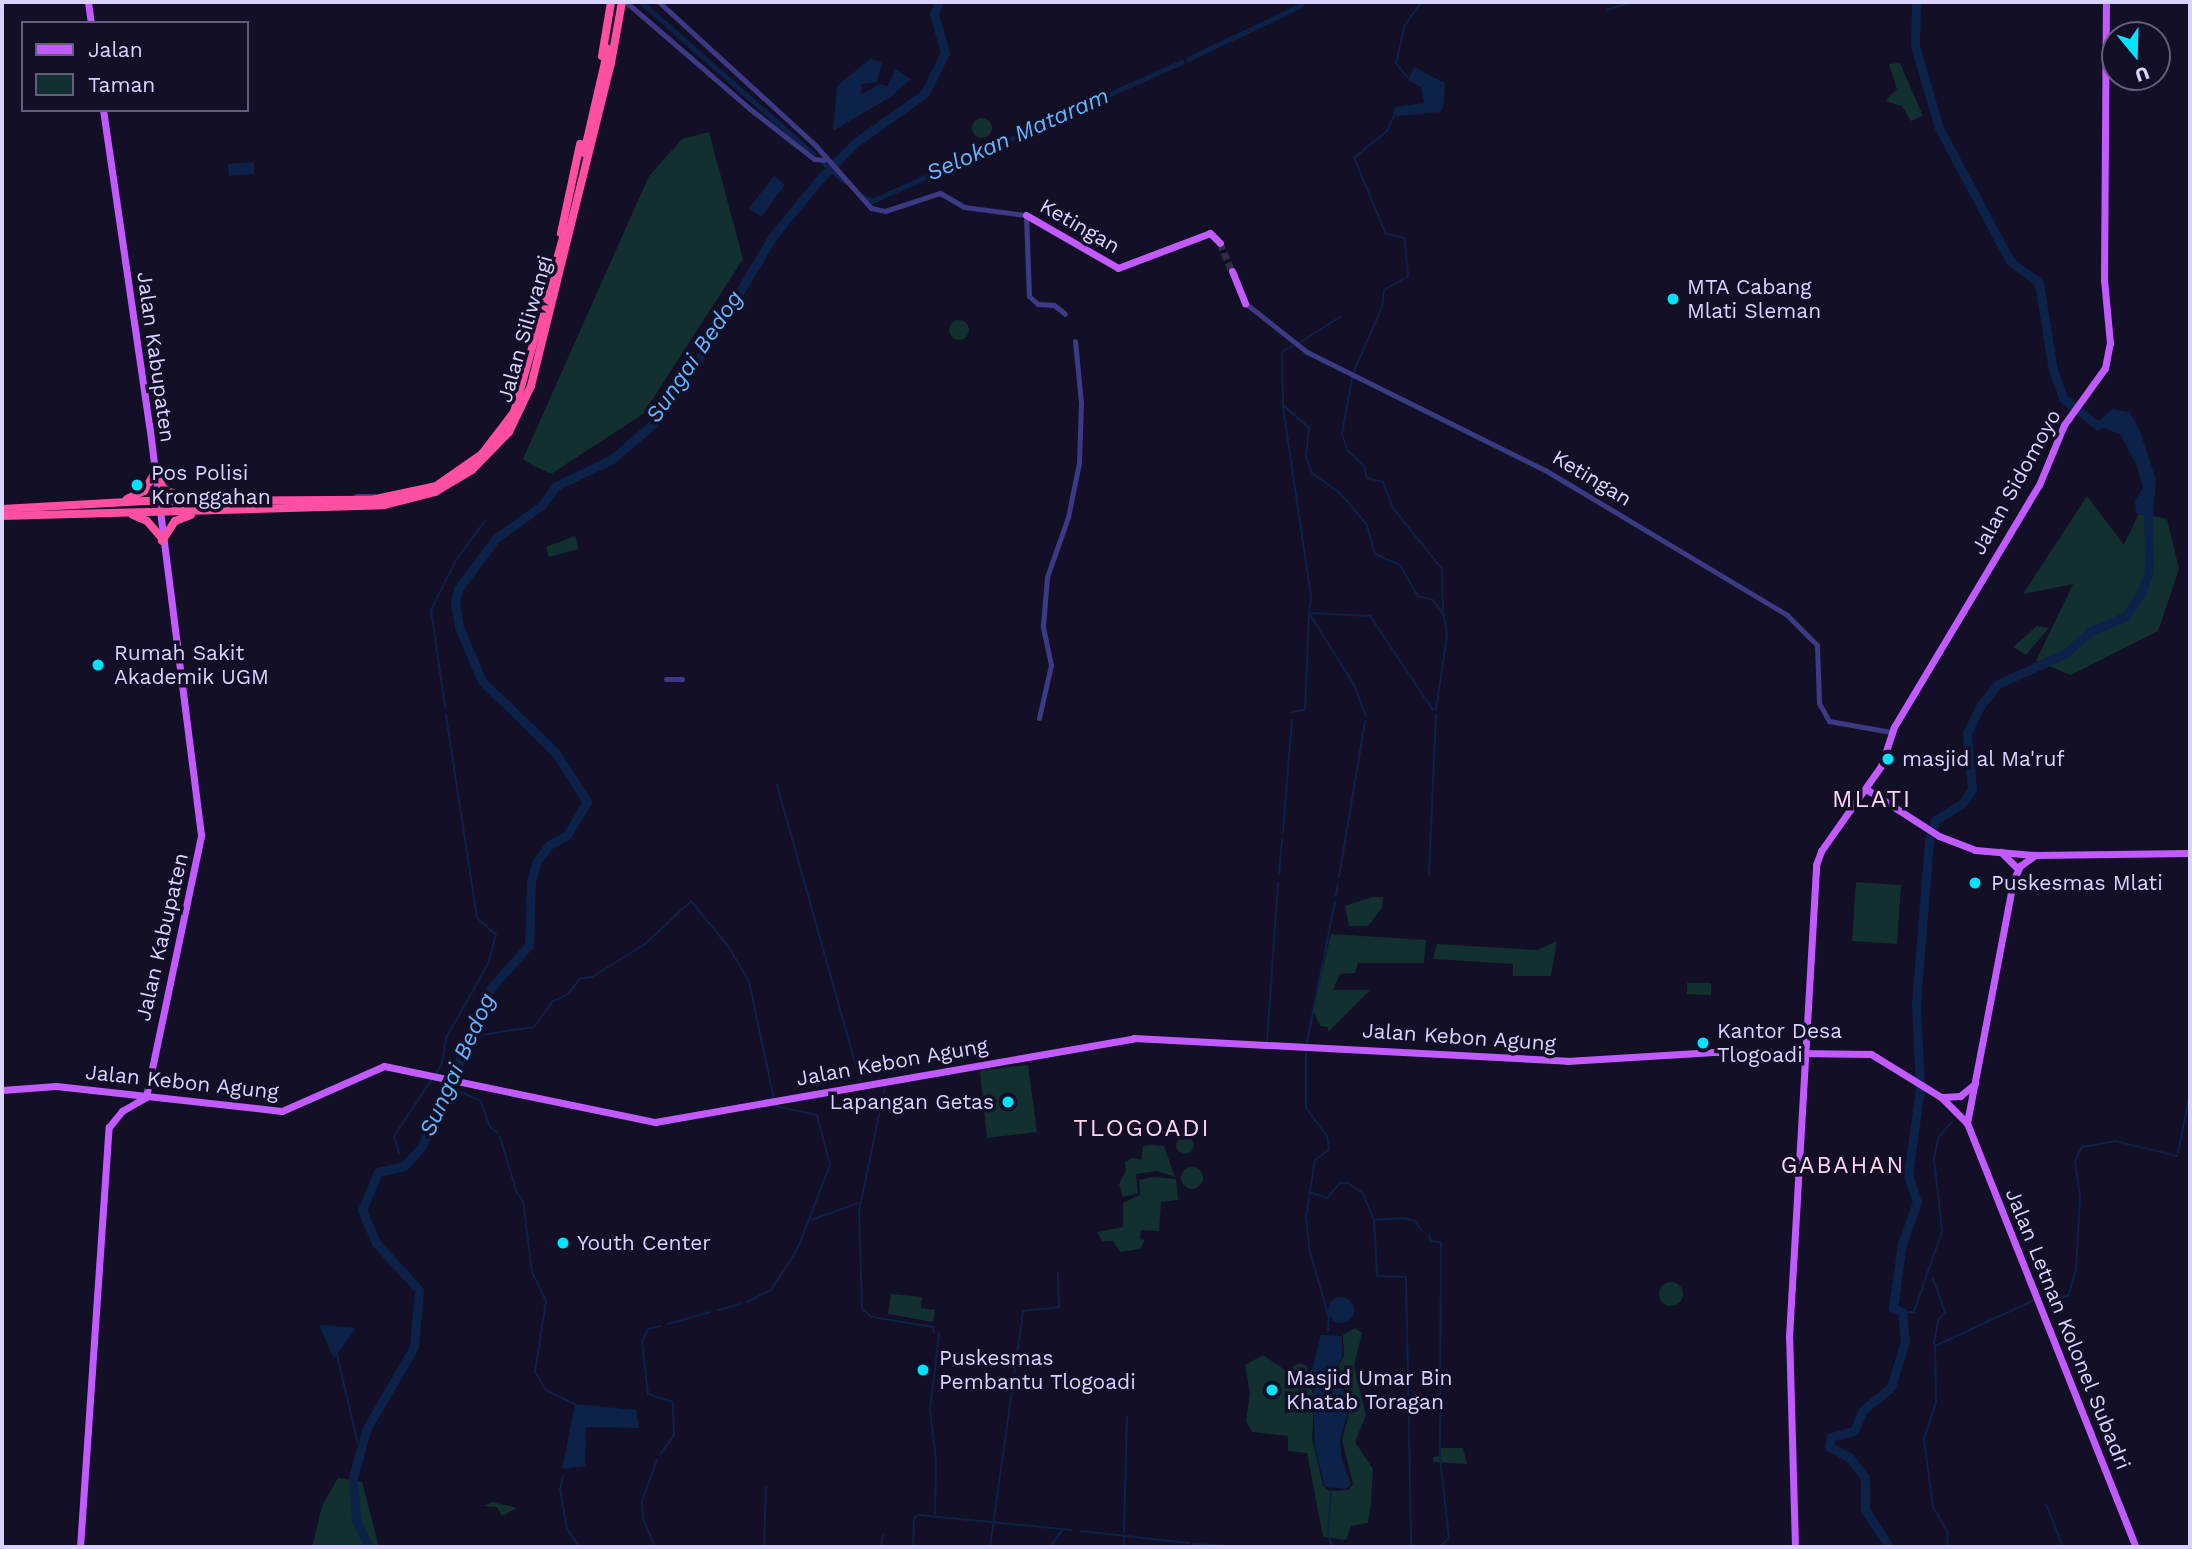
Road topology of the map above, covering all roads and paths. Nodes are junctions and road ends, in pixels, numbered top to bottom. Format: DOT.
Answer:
graph roads {
  1 [pos="88,2"];
  2 [pos="611,2"];
  3 [pos="623,2"];
  4 [pos="659,2"];
  5 [pos="2106,2"];
  6 [pos="91,21"];
  7 [pos="103,112"];
  8 [pos="595,118"];
  9 [pos="591,152"];
  10 [pos="580,159"];
  11 [pos="825,161"];
  12 [pos="1026,215"];
  13 [pos="1220,243"];
  14 [pos="1232,271"];
  15 [pos="1245,303"];
  16 [pos="1065,314"];
  17 [pos="1075,341"];
  18 [pos="155,472"];
  19 [pos="374,496"];
  20 [pos="259,499"];
  21 [pos="194,500"];
  22 [pos="158,501"];
  23 [pos="106,503"];
  24 [pos="2,507"];
  25 [pos="60,510"];
  26 [pos="225,511"];
  27 [pos="159,512"];
  28 [pos="118,513"];
  29 [pos="106,514"];
  30 [pos="2,518"];
  31 [pos="162,540"];
  32 [pos="666,679"];
  33 [pos="682,679"];
  34 [pos="1039,718"];
  35 [pos="1892,732"];
  36 [pos="1866,789"];
  37 [pos="2001,852"];
  38 [pos="2190,853"];
  39 [pos="2035,855"];
  40 [pos="2018,869"];
  41 [pos="1804,1052"];
  42 [pos="1978,1077"];
  43 [pos="2,1090"];
  44 [pos="146,1097"];
  45 [pos="1941,1097"];
  46 [pos="1967,1123"];
  47 [pos="80,1547"];
  48 [pos="1795,1547"];
  49 [pos="2136,1547"];
  1 -- 6 [label="main road"];
  2 -- 10 [label="highway"];
  3 -- 8 [label="highway, Jalan Siliwangi"];
  3 -- 9 [label="highway"];
  3 -- 11 [label="street"];
  4 -- 11 [label="street"];
  5 -- 35 [label="main road, Jalan Sidomoyo"];
  7 -- 18 [label="main road, Jalan Kabupaten"];
  8 -- 9 [label="highway, Jalan Siliwangi"];
  8 -- 10 [label="highway, Jalan Siliwangi"];
  9 -- 26 [label="highway, Jalan Siliwangi"];
  10 -- 19 [label="highway"];
  10 -- 20 [label="highway, Jalan Siliwangi"];
  11 -- 12 [label="street, Ketingan"];
  12 -- 13 [label="main road, Ketingan"];
  12 -- 16 [label="street"];
  14 -- 15 [label="main road, Ketingan"];
  15 -- 35 [label="street, Ketingan"];
  17 -- 34 [label="street"];
  18 -- 21 [label="highway"];
  18 -- 22 [label="main road, Jalan Kabupaten"];
  18 -- 23 [label="highway"];
  19 -- 20 [label="street, Jalan Siliwangi"];
  20 -- 21 [label="highway, Jalan Siliwangi"];
  21 -- 22 [label="highway, Jalan Siliwangi"];
  22 -- 23 [label="highway, Jalan Siliwangi"];
  22 -- 27 [label="main road, Jalan Kabupaten"];
  23 -- 24 [label="highway"];
  23 -- 25 [label="highway, Jalan Siliwangi"];
  24 -- 25 [label="highway, Jalan Siliwangi"];
  25 -- 29 [label="highway, Jalan Siliwangi"];
  25 -- 30 [label="highway, Jalan Siliwangi"];
  26 -- 27 [label="highway, Jalan Siliwangi"];
  26 -- 31 [label="highway"];
  27 -- 28 [label="highway, Jalan Siliwangi"];
  27 -- 31 [label="main road, Jalan Kabupaten"];
  28 -- 29 [label="highway, Jalan Siliwangi"];
  28 -- 31 [label="highway"];
  29 -- 30 [label="highway"];
  31 -- 44 [label="main road, Jalan Kabupaten"];
  32 -- 33 [label="street"];
  35 -- 36 [label="main road, Jalan Sidomoyo"];
  36 -- 37 [label="main road"];
  36 -- 41 [label="main road, Jalan Sidomoyo"];
  37 -- 39 [label="main road"];
  37 -- 40 [label="main road"];
  38 -- 39 [label="main road"];
  39 -- 40 [label="main road"];
  40 -- 42 [label="main road"];
  41 -- 44 [label="main road, Jalan Kebon Agung"];
  41 -- 45 [label="main road, Jalan Kebon Agung"];
  41 -- 48 [label="main road, Jalan Sidomoyo"];
  42 -- 45 [label="main road"];
  42 -- 46 [label="main road"];
  43 -- 44 [label="main road, Jalan Kebon Agung"];
  44 -- 47 [label="main road"];
  45 -- 46 [label="main road, Jalan Kebon Agung"];
  46 -- 49 [label="main road, Jalan Letnan Kolonel Subadri"];
}
